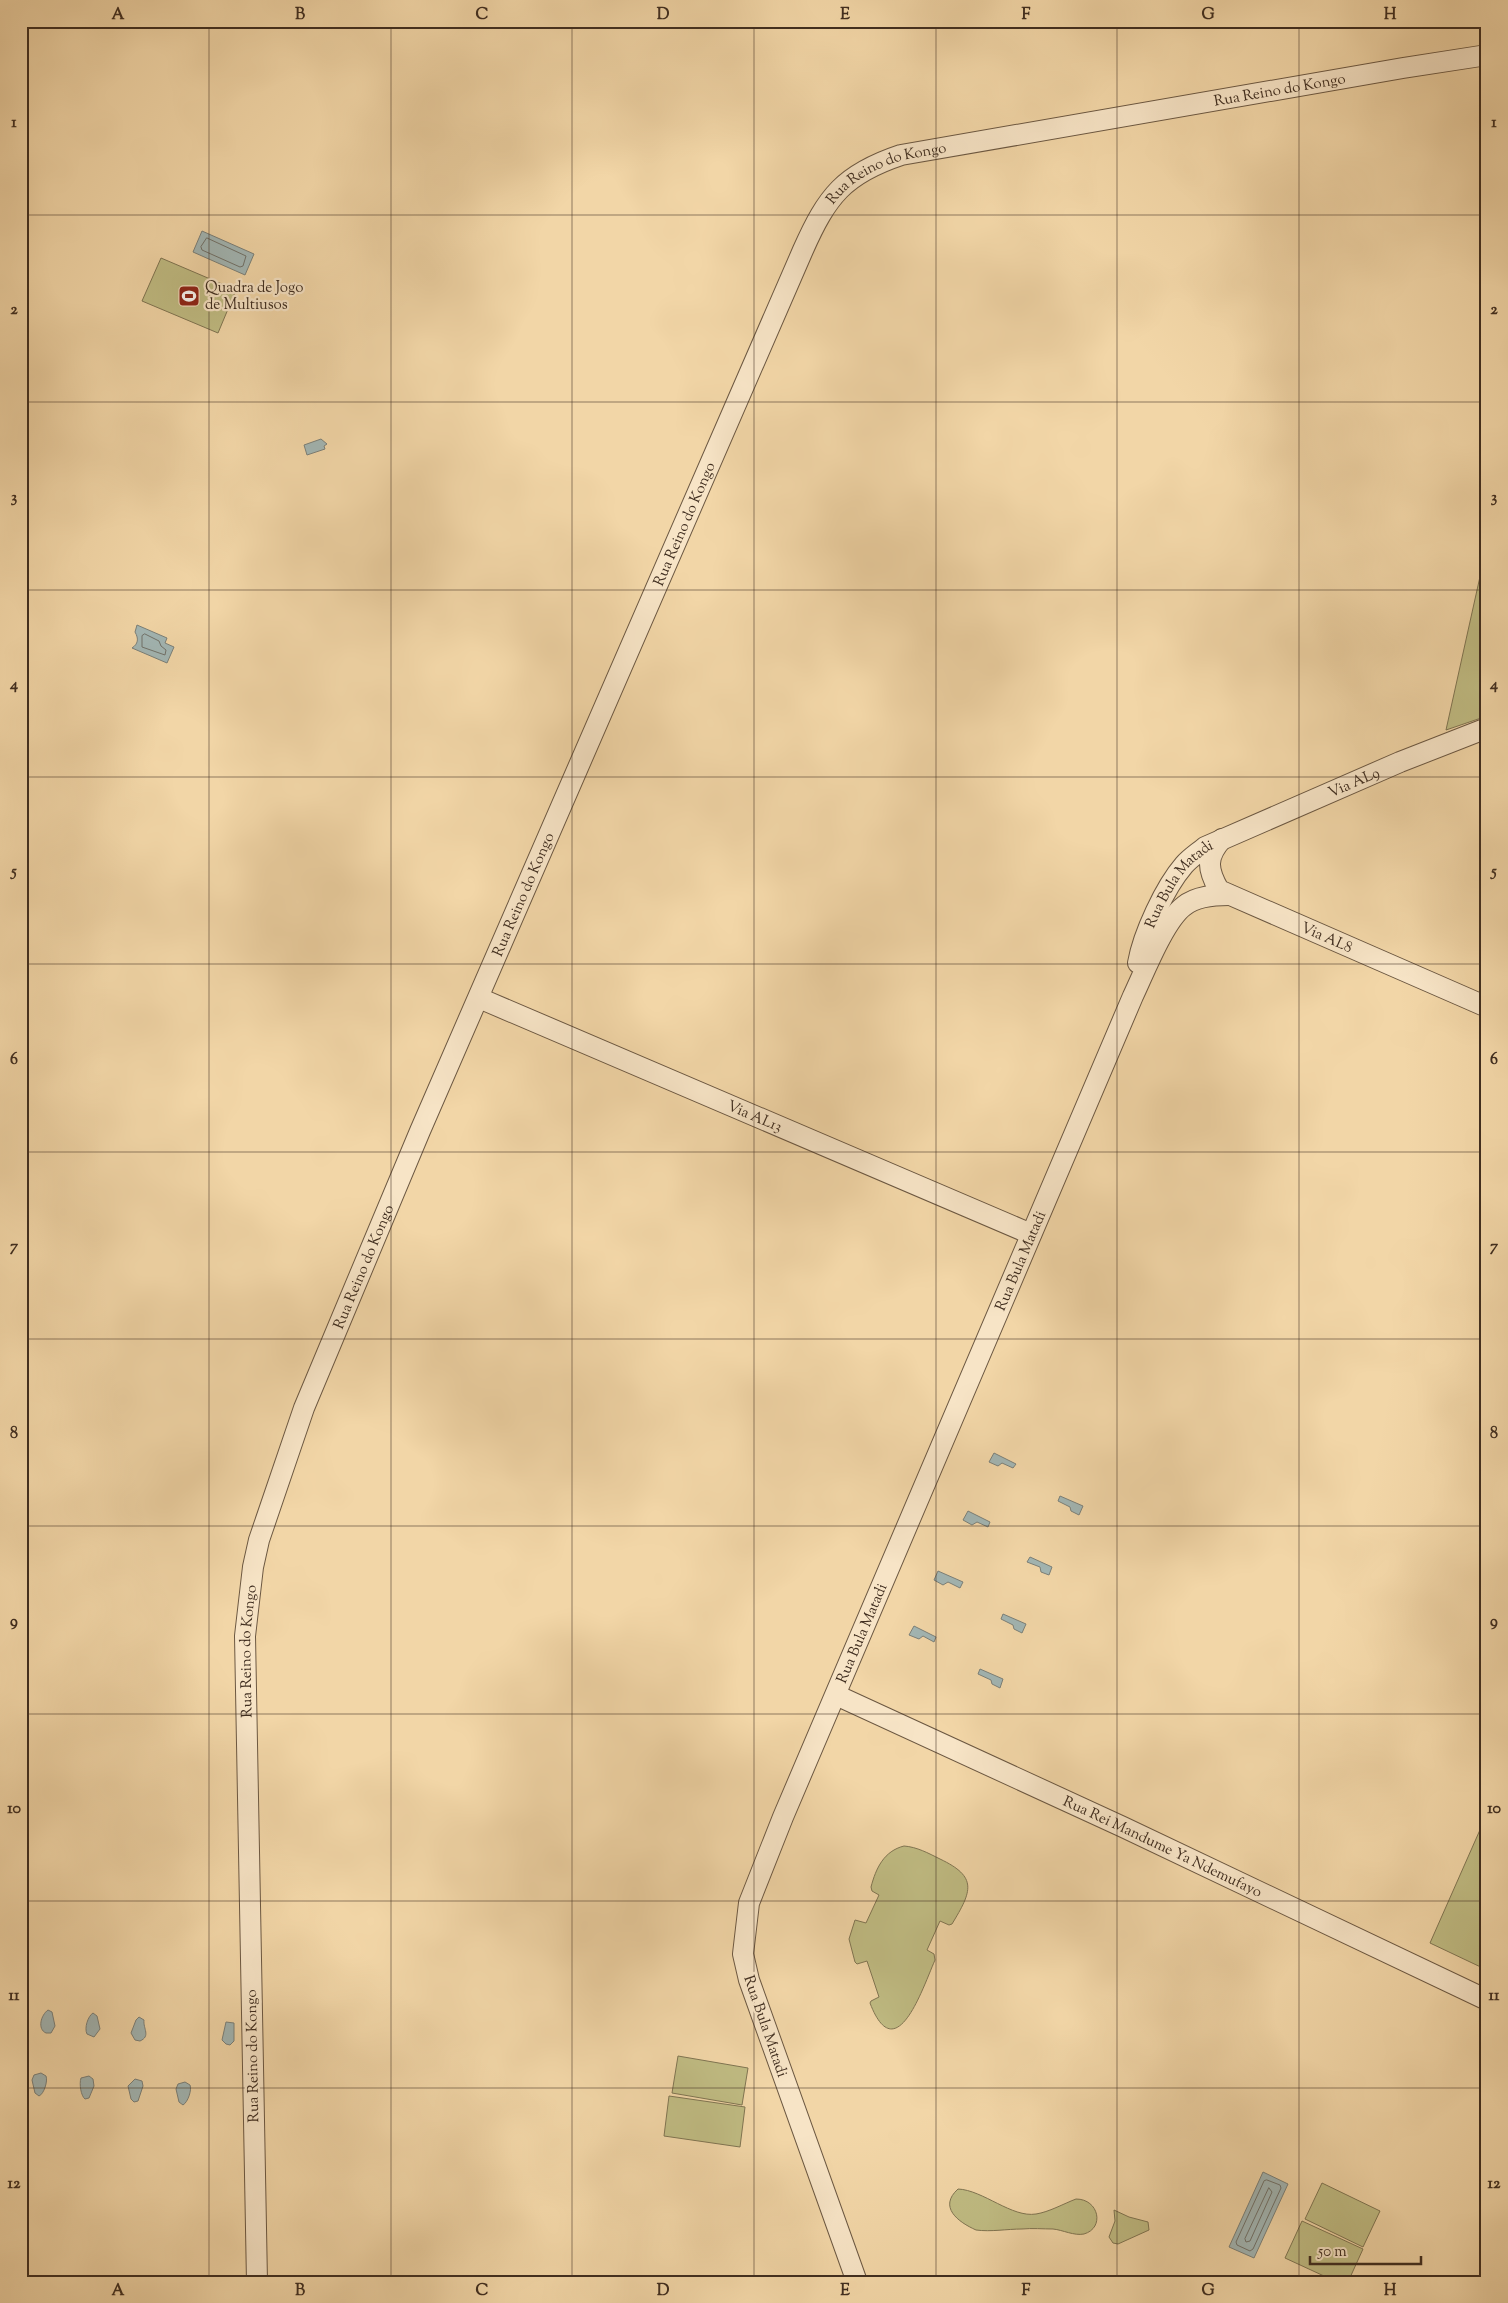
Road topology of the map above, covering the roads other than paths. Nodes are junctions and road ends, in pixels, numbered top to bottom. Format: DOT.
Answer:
graph roads {
  1 [pos="1487,55"];
  2 [pos="1487,728"];
  3 [pos="1222,839"];
  4 [pos="1229,895"];
  5 [pos="1133,996"];
  6 [pos="479,998"];
  7 [pos="1487,1007"];
  8 [pos="1031,1234"];
  9 [pos="836,1695"];
  10 [pos="1487,2000"];
  11 [pos="256,2282"];
  12 [pos="856,2282"];
  1 -- 6 [label="street, Rua Reino do Kongo"];
  2 -- 3 [label="street, Via AL9"];
  3 -- 4 [label="street, Via AL8"];
  3 -- 5 [label="street, Rua Bula Matadi"];
  4 -- 5 [label="street, Rua Bula Matadi"];
  4 -- 7 [label="street, Via AL8"];
  5 -- 8 [label="street, Rua Bula Matadi"];
  6 -- 8 [label="street, Via AL13"];
  6 -- 11 [label="street, Rua Reino do Kongo"];
  8 -- 9 [label="street, Rua Bula Matadi"];
  9 -- 10 [label="street, Rua Rei Mandume Ya Ndemufayo"];
  9 -- 12 [label="street, Rua Bula Matadi"];
}
